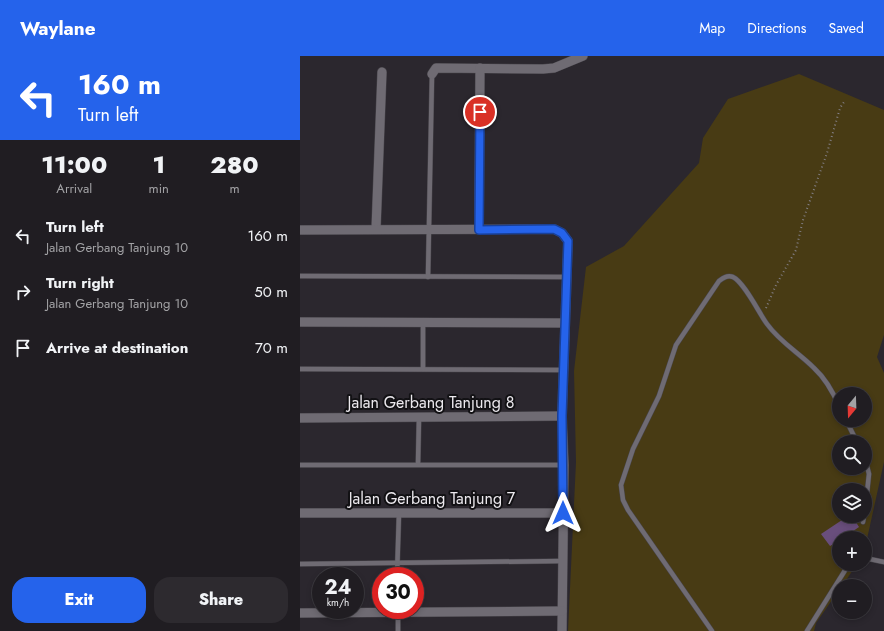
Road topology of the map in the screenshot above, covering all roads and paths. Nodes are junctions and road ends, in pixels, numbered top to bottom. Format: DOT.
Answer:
graph roads {
  1 [pos="583,56"];
  2 [pos="480,68"];
  3 [pos="382,72"];
  4 [pos="432,74"];
  5 [pos="844,102"];
  6 [pos="428,228"];
  7 [pos="376,229"];
  8 [pos="300,230"];
  9 [pos="479,230"];
  10 [pos="300,276"];
  11 [pos="428,277"];
  12 [pos="567,277"];
  13 [pos="423,321"];
  14 [pos="300,322"];
  15 [pos="565,323"];
  16 [pos="767,325"];
  17 [pos="423,369"];
  18 [pos="300,370"];
  19 [pos="563,370"];
  20 [pos="832,390"];
  21 [pos="562,416"];
  22 [pos="419,417"];
  23 [pos="300,418"];
  24 [pos="300,464"];
  25 [pos="418,464"];
  26 [pos="564,465"];
  27 [pos="300,513"];
  28 [pos="399,513"];
  29 [pos="563,513"];
  30 [pos="872,559"];
  31 [pos="563,561"];
  32 [pos="884,562"];
  33 [pos="397,563"];
  34 [pos="300,564"];
  35 [pos="397,567"];
  36 [pos="845,571"];
  37 [pos="424,611"];
  38 [pos="562,611"];
  39 [pos="372,612"];
  40 [pos="300,613"];
  41 [pos="398,619"];
  42 [pos="398,631"];
  43 [pos="562,631"];
  44 [pos="712,631"];
  45 [pos="807,631"];
  1 -- 2 [label="street"];
  2 -- 4 [label="street"];
  2 -- 9 [label="street"];
  3 -- 7 [label="street"];
  4 -- 6 [label="lane"];
  5 -- 16 [label="path"];
  6 -- 7 [label="street"];
  6 -- 9 [label="street"];
  6 -- 11 [label="lane"];
  7 -- 8 [label="street"];
  9 -- 12 [label="street"];
  10 -- 11 [label="lane"];
  11 -- 12 [label="lane"];
  12 -- 15 [label="street"];
  13 -- 14 [label="street"];
  13 -- 15 [label="street"];
  13 -- 17 [label="lane"];
  15 -- 19 [label="street"];
  16 -- 20 [label="lane"];
  16 -- 44 [label="lane"];
  17 -- 18 [label="lane"];
  17 -- 19 [label="lane"];
  19 -- 21 [label="street"];
  21 -- 22 [label="street, Jalan Gerbang Tanjung 8"];
  21 -- 26 [label="street"];
  22 -- 23 [label="street, Jalan Gerbang Tanjung 8"];
  22 -- 25 [label="lane"];
  24 -- 25 [label="lane"];
  25 -- 26 [label="lane"];
  26 -- 29 [label="street"];
  27 -- 28 [label="street, Jalan Gerbang Tanjung 7"];
  28 -- 29 [label="street, Jalan Gerbang Tanjung 7"];
  28 -- 33 [label="lane"];
  29 -- 31 [label="street"];
  30 -- 32 [label="lane"];
  31 -- 33 [label="lane"];
  31 -- 38 [label="street"];
  33 -- 34 [label="lane"];
  33 -- 35 [label="lane"];
  36 -- 45 [label="lane"];
  37 -- 38 [label="street"];
  38 -- 43 [label="street"];
  39 -- 40 [label="street"];
  41 -- 42 [label="lane"];
}
